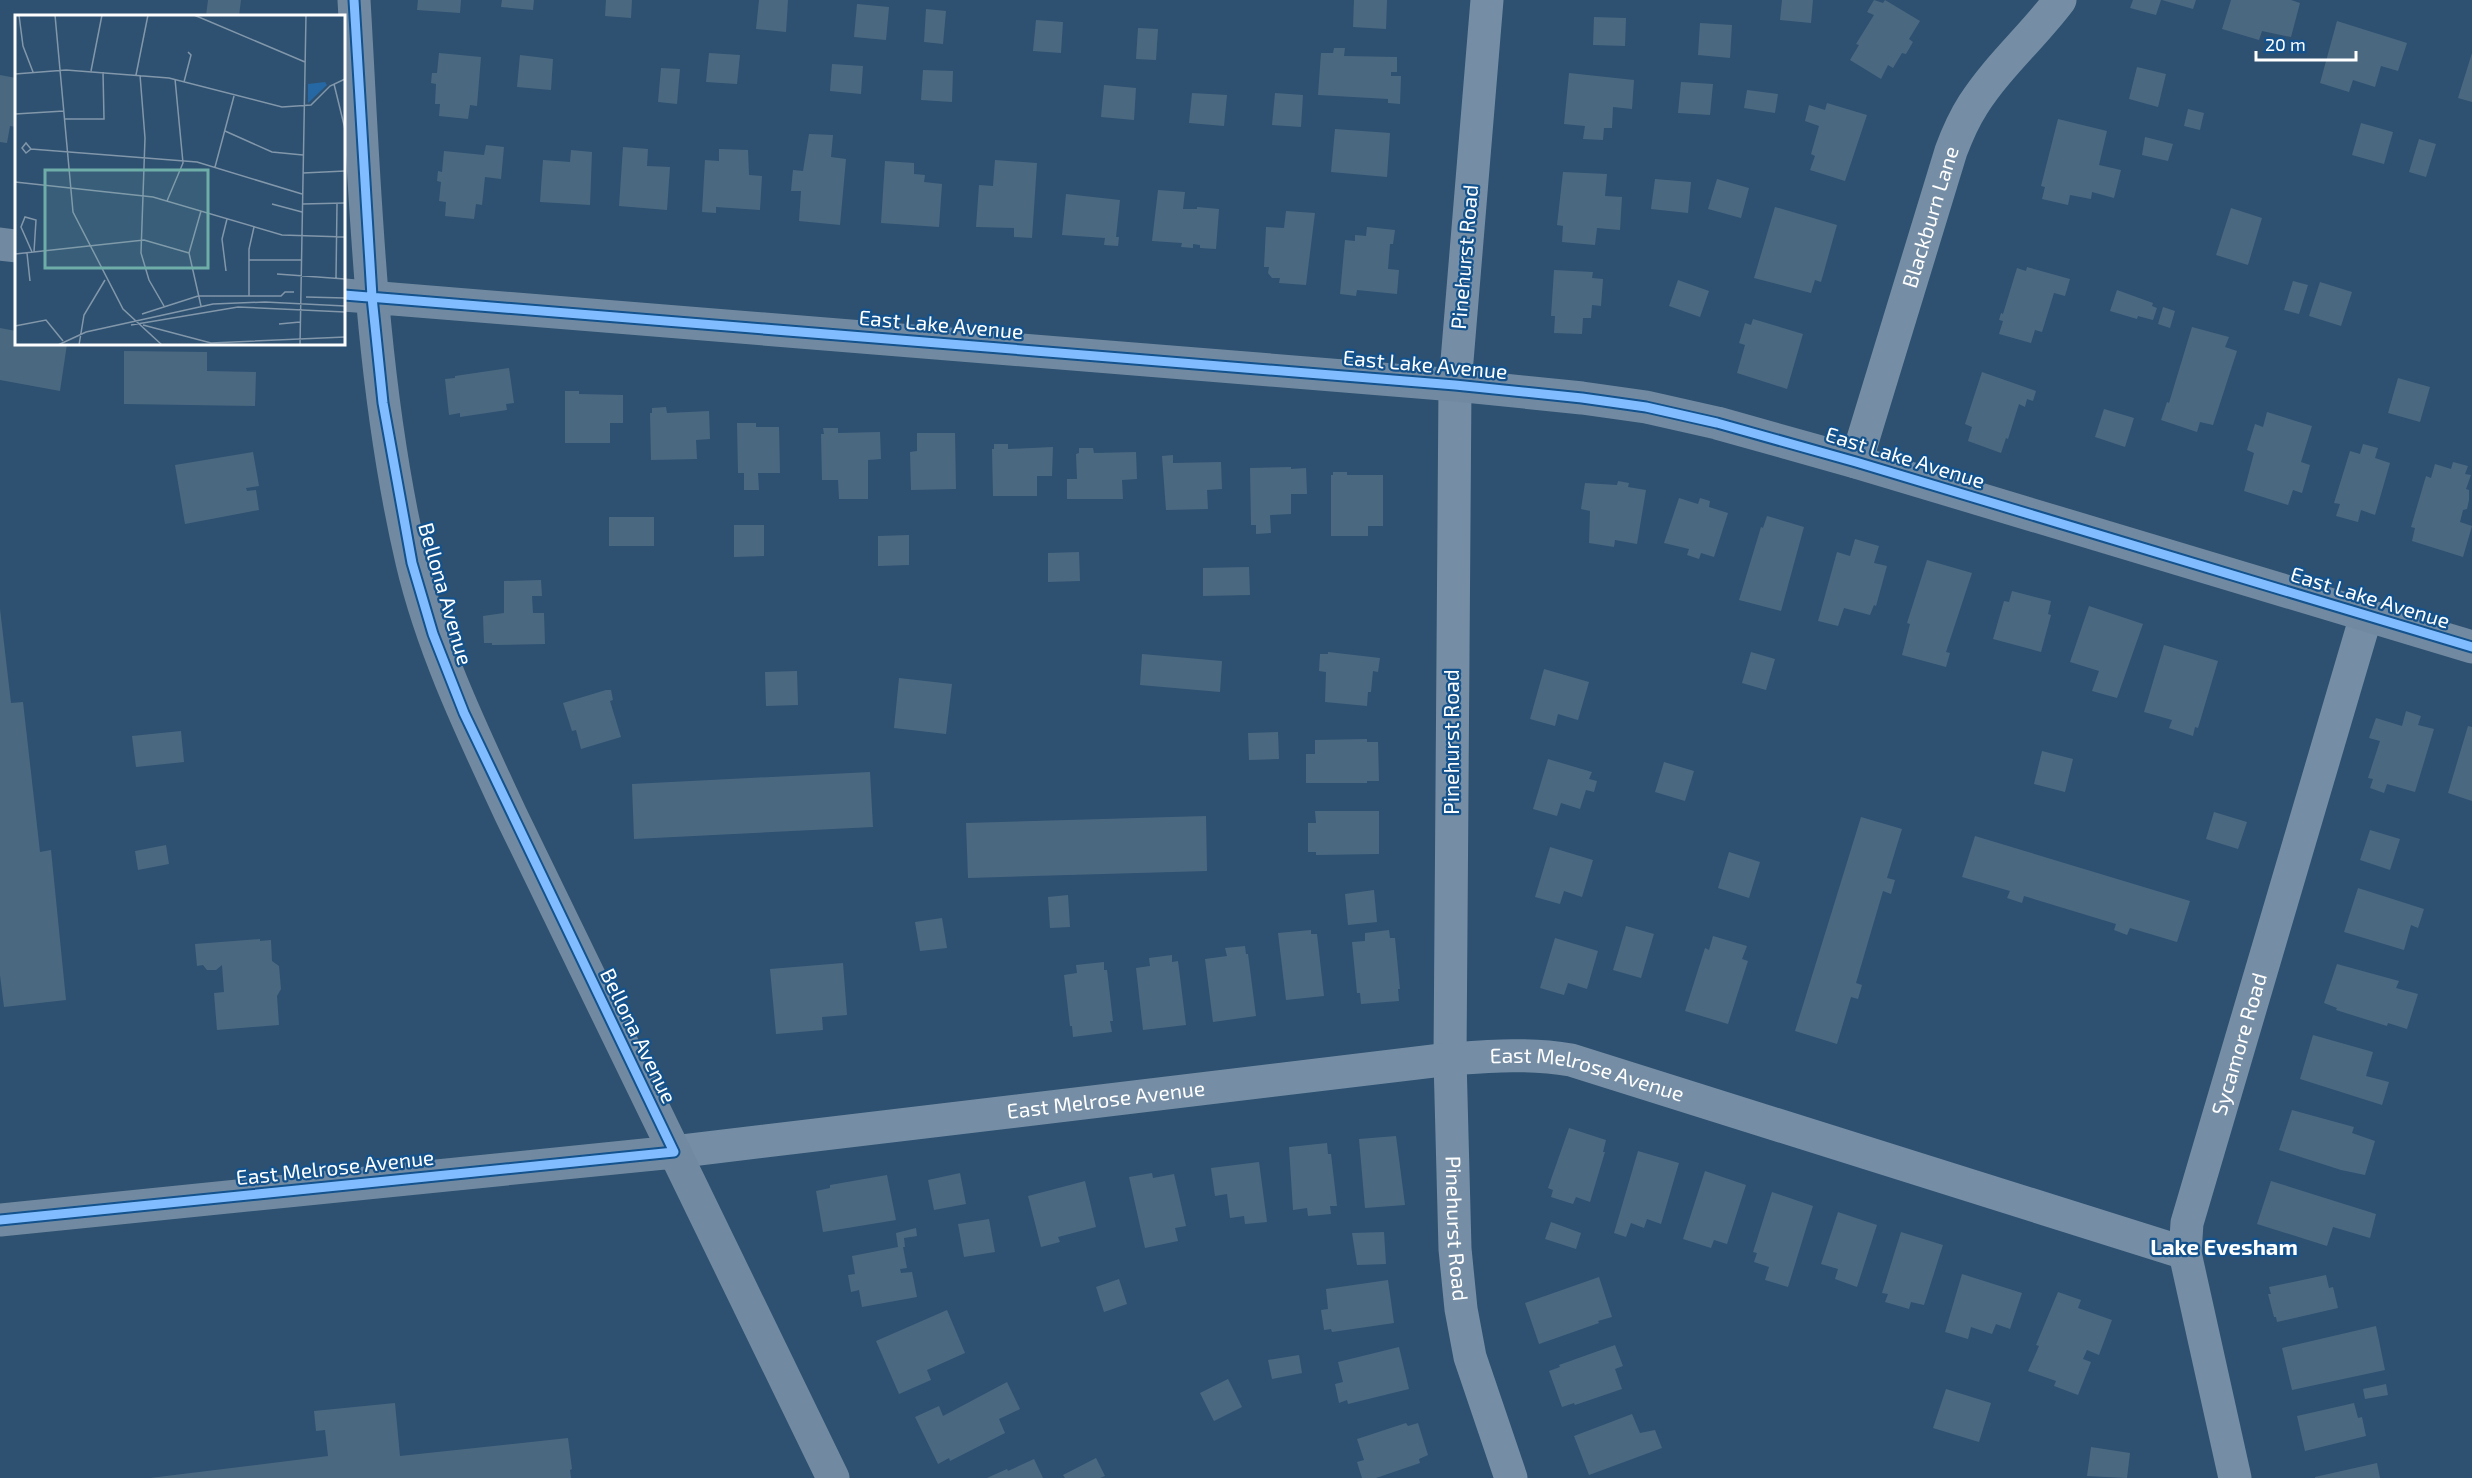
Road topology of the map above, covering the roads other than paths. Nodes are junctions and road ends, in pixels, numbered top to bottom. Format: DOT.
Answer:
graph roads {
  1 [pos="354,0"];
  2 [pos="1487,0"];
  3 [pos="2060,0"];
  4 [pos="0,244"];
  5 [pos="15,246"];
  6 [pos="358,296"];
  7 [pos="1455,385"];
  8 [pos="1856,462"];
  9 [pos="2366,616"];
  10 [pos="2472,647"];
  11 [pos="1450,1059"];
  12 [pos="674,1152"];
  13 [pos="0,1220"];
  14 [pos="2186,1253"];
  15 [pos="833,1478"];
  16 [pos="1510,1478"];
  17 [pos="2235,1478"];
  1 -- 6 [label="street, Bellona Avenue"];
  2 -- 7 [label="street, Pinehurst Road"];
  3 -- 8 [label="street, Blackburn Lane"];
  4 -- 5 [label="street"];
  6 -- 7 [label="street, East Lake Avenue"];
  6 -- 12 [label="street, Bellona Avenue"];
  7 -- 8 [label="street, East Lake Avenue"];
  7 -- 11 [label="street, Pinehurst Road"];
  8 -- 9 [label="street, East Lake Avenue"];
  9 -- 10 [label="street, East Lake Avenue"];
  9 -- 14 [label="street, Sycamore Road"];
  11 -- 12 [label="street, East Melrose Avenue"];
  11 -- 14 [label="street, East Melrose Avenue"];
  11 -- 16 [label="street, Pinehurst Road"];
  12 -- 13 [label="street, East Melrose Avenue"];
  12 -- 15 [label="street, Bellona Avenue"];
  14 -- 17 [label="street, Sycamore Road"];
}
